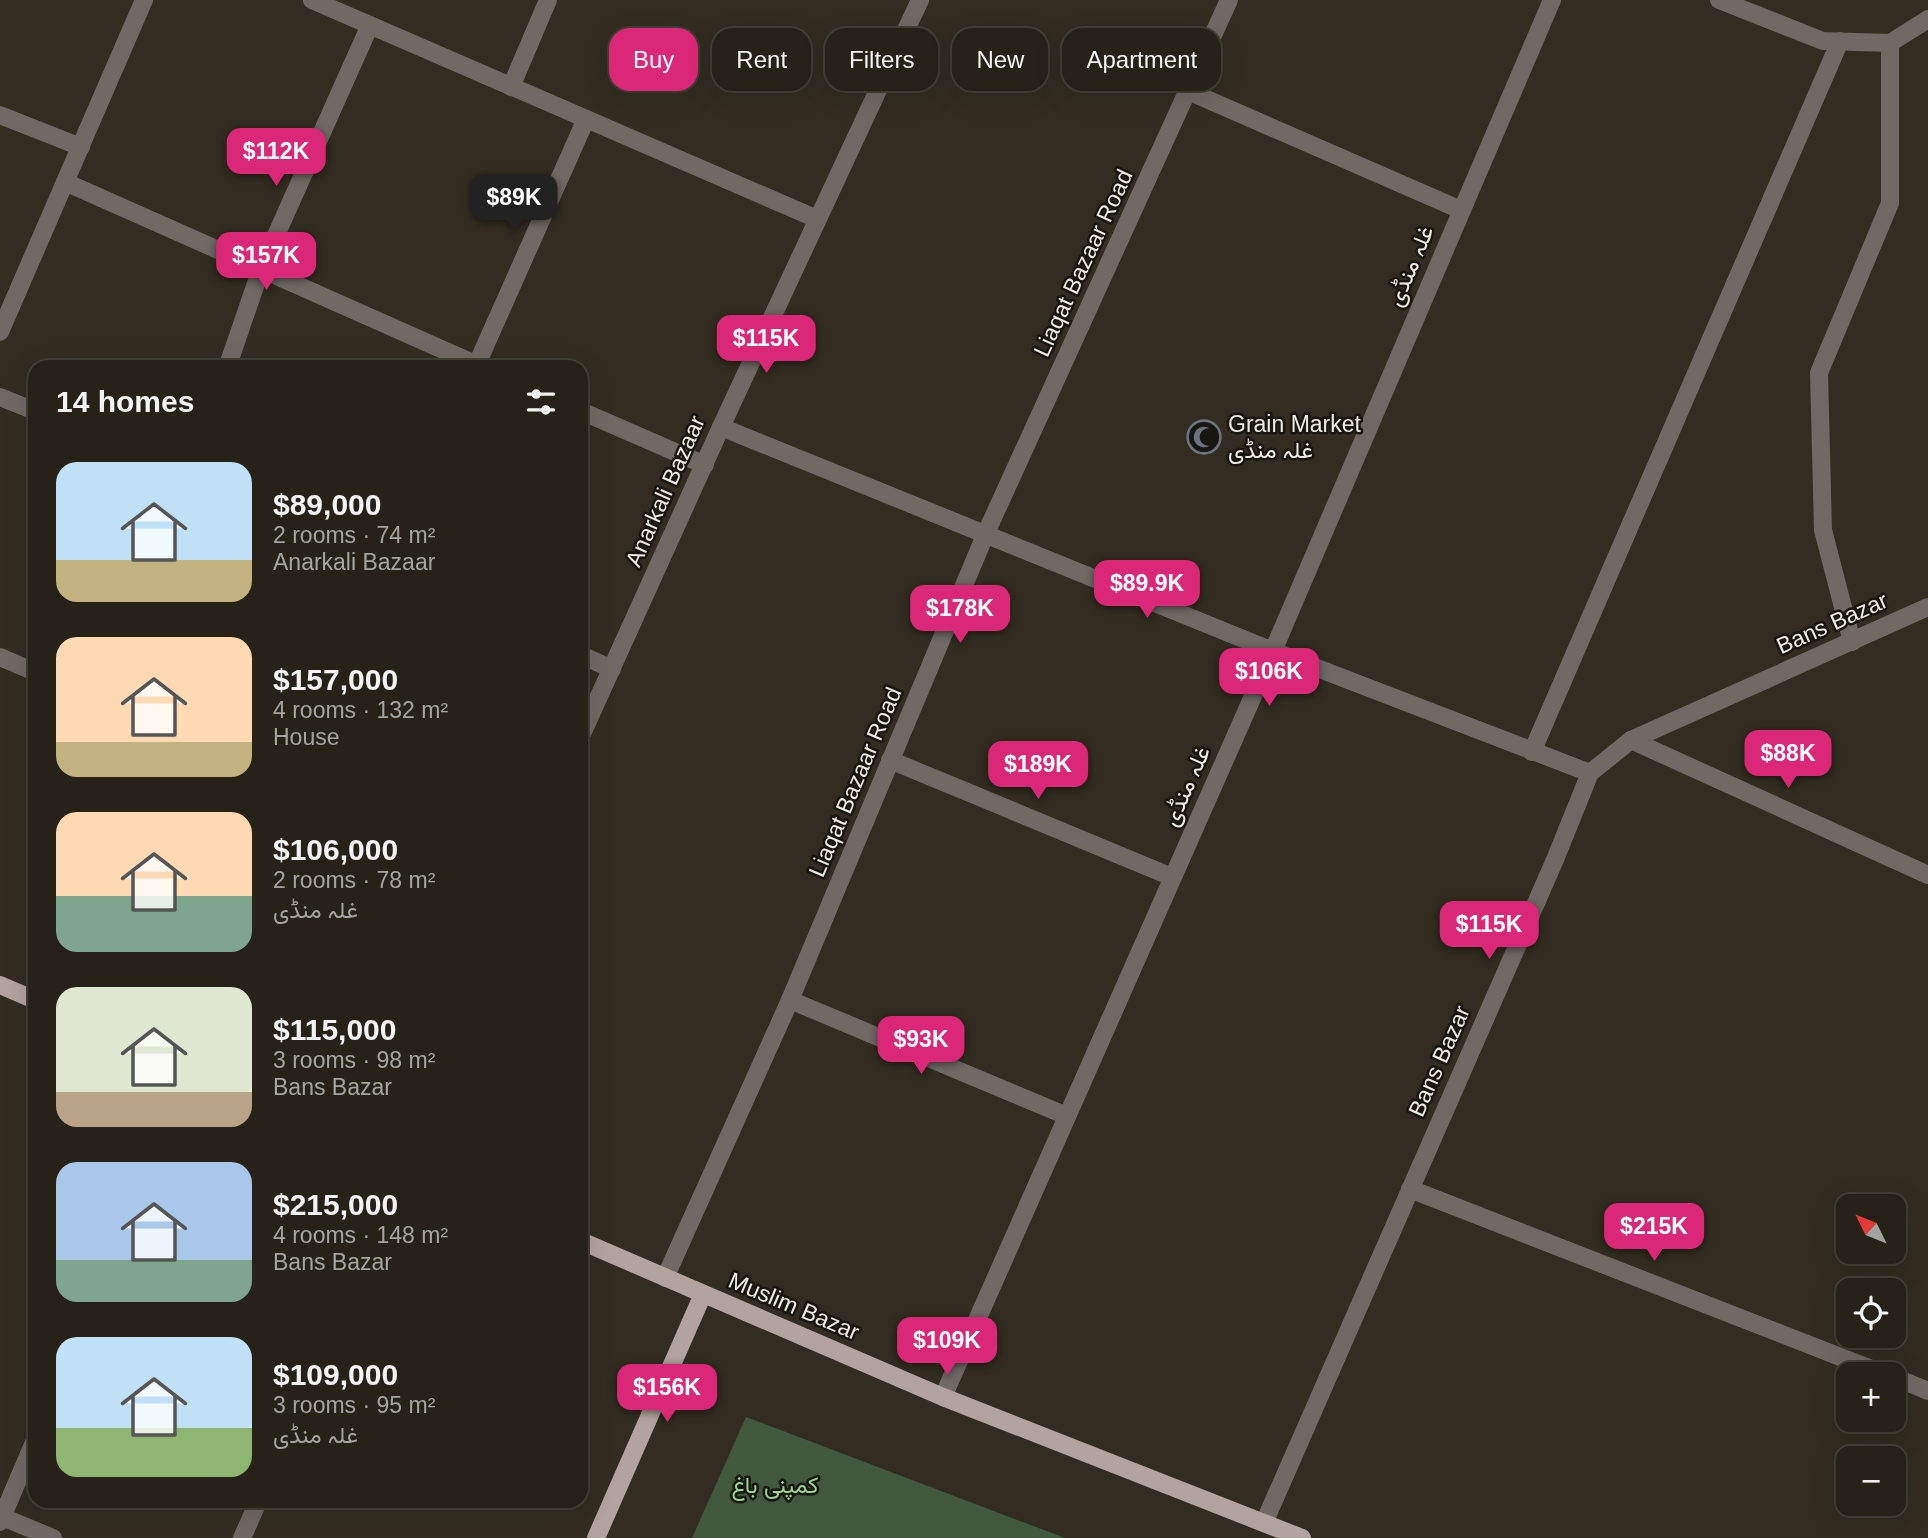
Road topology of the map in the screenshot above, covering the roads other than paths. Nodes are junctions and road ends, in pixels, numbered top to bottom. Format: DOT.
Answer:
graph roads {
  1 [pos="144,0"];
  2 [pos="312,0"];
  3 [pos="548,0"];
  4 [pos="920,0"];
  5 [pos="1229,0"];
  6 [pos="1552,0"];
  7 [pos="1719,0"];
  8 [pos="1928,19"];
  9 [pos="370,25"];
  10 [pos="1216,28"];
  11 [pos="1840,41"];
  12 [pos="1890,43"];
  13 [pos="511,87"];
  14 [pos="1188,91"];
  15 [pos="0,115"];
  16 [pos="586,119"];
  17 [pos="81,147"];
  18 [pos="65,182"];
  19 [pos="1461,210"];
  20 [pos="817,219"];
  21 [pos="261,269"];
  22 [pos="0,332"];
  23 [pos="230,360"];
  24 [pos="466,360"];
  25 [pos="483,360"];
  26 [pos="0,397"];
  27 [pos="28,408"];
  28 [pos="588,414"];
  29 [pos="721,427"];
  30 [pos="705,465"];
  31 [pos="986,533"];
  32 [pos="1928,607"];
  33 [pos="1852,642"];
  34 [pos="1273,651"];
  35 [pos="0,657"];
  36 [pos="588,658"];
  37 [pos="28,669"];
  38 [pos="612,669"];
  39 [pos="588,721"];
  40 [pos="1631,740"];
  41 [pos="1532,752"];
  42 [pos="890,760"];
  43 [pos="1590,773"];
  44 [pos="1928,875"];
  45 [pos="1172,877"];
  46 [pos="0,985"];
  47 [pos="28,997"];
  48 [pos="790,1000"];
  49 [pos="1067,1116"];
  50 [pos="1410,1189"];
  51 [pos="588,1244"];
  52 [pos="665,1278"];
  53 [pos="703,1294"];
  54 [pos="1853,1362"];
  55 [pos="1906,1382"];
  56 [pos="1928,1391"];
  57 [pos="943,1396"];
  58 [pos="28,1456"];
  59 [pos="255,1508"];
  60 [pos="1,1518"];
  61 [pos="1264,1522"];
  62 [pos="53,1538"];
  63 [pos="242,1538"];
  64 [pos="596,1538"];
  65 [pos="1302,1538"];
  1 -- 17 [label="street"];
  2 -- 9 [label="street"];
  3 -- 13 [label="street"];
  4 -- 20 [label="street, Anarkali Bazaar"];
  5 -- 10 [label="street, Liaqat Bazaar Road"];
  6 -- 19 [label="street, غلہ منڈی"];
  7 -- 11 [label="street"];
  8 -- 12 [label="street"];
  9 -- 13 [label="street"];
  9 -- 21 [label="street"];
  11 -- 12 [label="street"];
  11 -- 41 [label="street"];
  12 -- 33 [label="street"];
  13 -- 16 [label="street"];
  14 -- 19 [label="street"];
  14 -- 31 [label="street, Liaqat Bazaar Road"];
  15 -- 17 [label="street"];
  16 -- 20 [label="street"];
  16 -- 25 [label="street"];
  17 -- 18 [label="street"];
  18 -- 21 [label="street"];
  18 -- 22 [label="street"];
  19 -- 34 [label="street, غلہ منڈی"];
  20 -- 29 [label="street, Anarkali Bazaar"];
  21 -- 23 [label="street"];
  21 -- 24 [label="street"];
  26 -- 27 [label="street"];
  28 -- 30 [label="street"];
  29 -- 30 [label="street, Anarkali Bazaar"];
  29 -- 31 [label="street"];
  30 -- 38 [label="street, Anarkali Bazaar"];
  31 -- 34 [label="street"];
  31 -- 42 [label="street, Liaqat Bazaar Road"];
  32 -- 33 [label="street, Bans Bazar"];
  33 -- 40 [label="street, Bans Bazar"];
  34 -- 41 [label="street"];
  34 -- 45 [label="street, غلہ منڈی"];
  35 -- 37 [label="street"];
  36 -- 38 [label="street"];
  38 -- 39 [label="street, Anarkali Bazaar"];
  40 -- 43 [label="street, Bans Bazar"];
  40 -- 44 [label="street"];
  41 -- 43 [label="street"];
  42 -- 45 [label="street"];
  42 -- 48 [label="street, Liaqat Bazaar Road"];
  43 -- 50 [label="street, Bans Bazar"];
  45 -- 49 [label="street, غلہ منڈی"];
  46 -- 47 [label="main road"];
  48 -- 49 [label="street"];
  48 -- 52 [label="street, Liaqat Bazaar Road"];
  49 -- 57 [label="street, غلہ منڈی"];
  50 -- 54 [label="street"];
  50 -- 61 [label="street, Bans Bazar"];
  51 -- 52 [label="main road, Muslim Bazar"];
  52 -- 53 [label="main road, Muslim Bazar"];
  53 -- 57 [label="main road, Muslim Bazar"];
  53 -- 64 [label="main road"];
  55 -- 56 [label="street"];
  57 -- 61 [label="main road, Muslim Bazar"];
  58 -- 60 [label="street"];
  59 -- 63 [label="street"];
  60 -- 62 [label="street"];
  61 -- 65 [label="main road, Muslim Bazar"];
}
